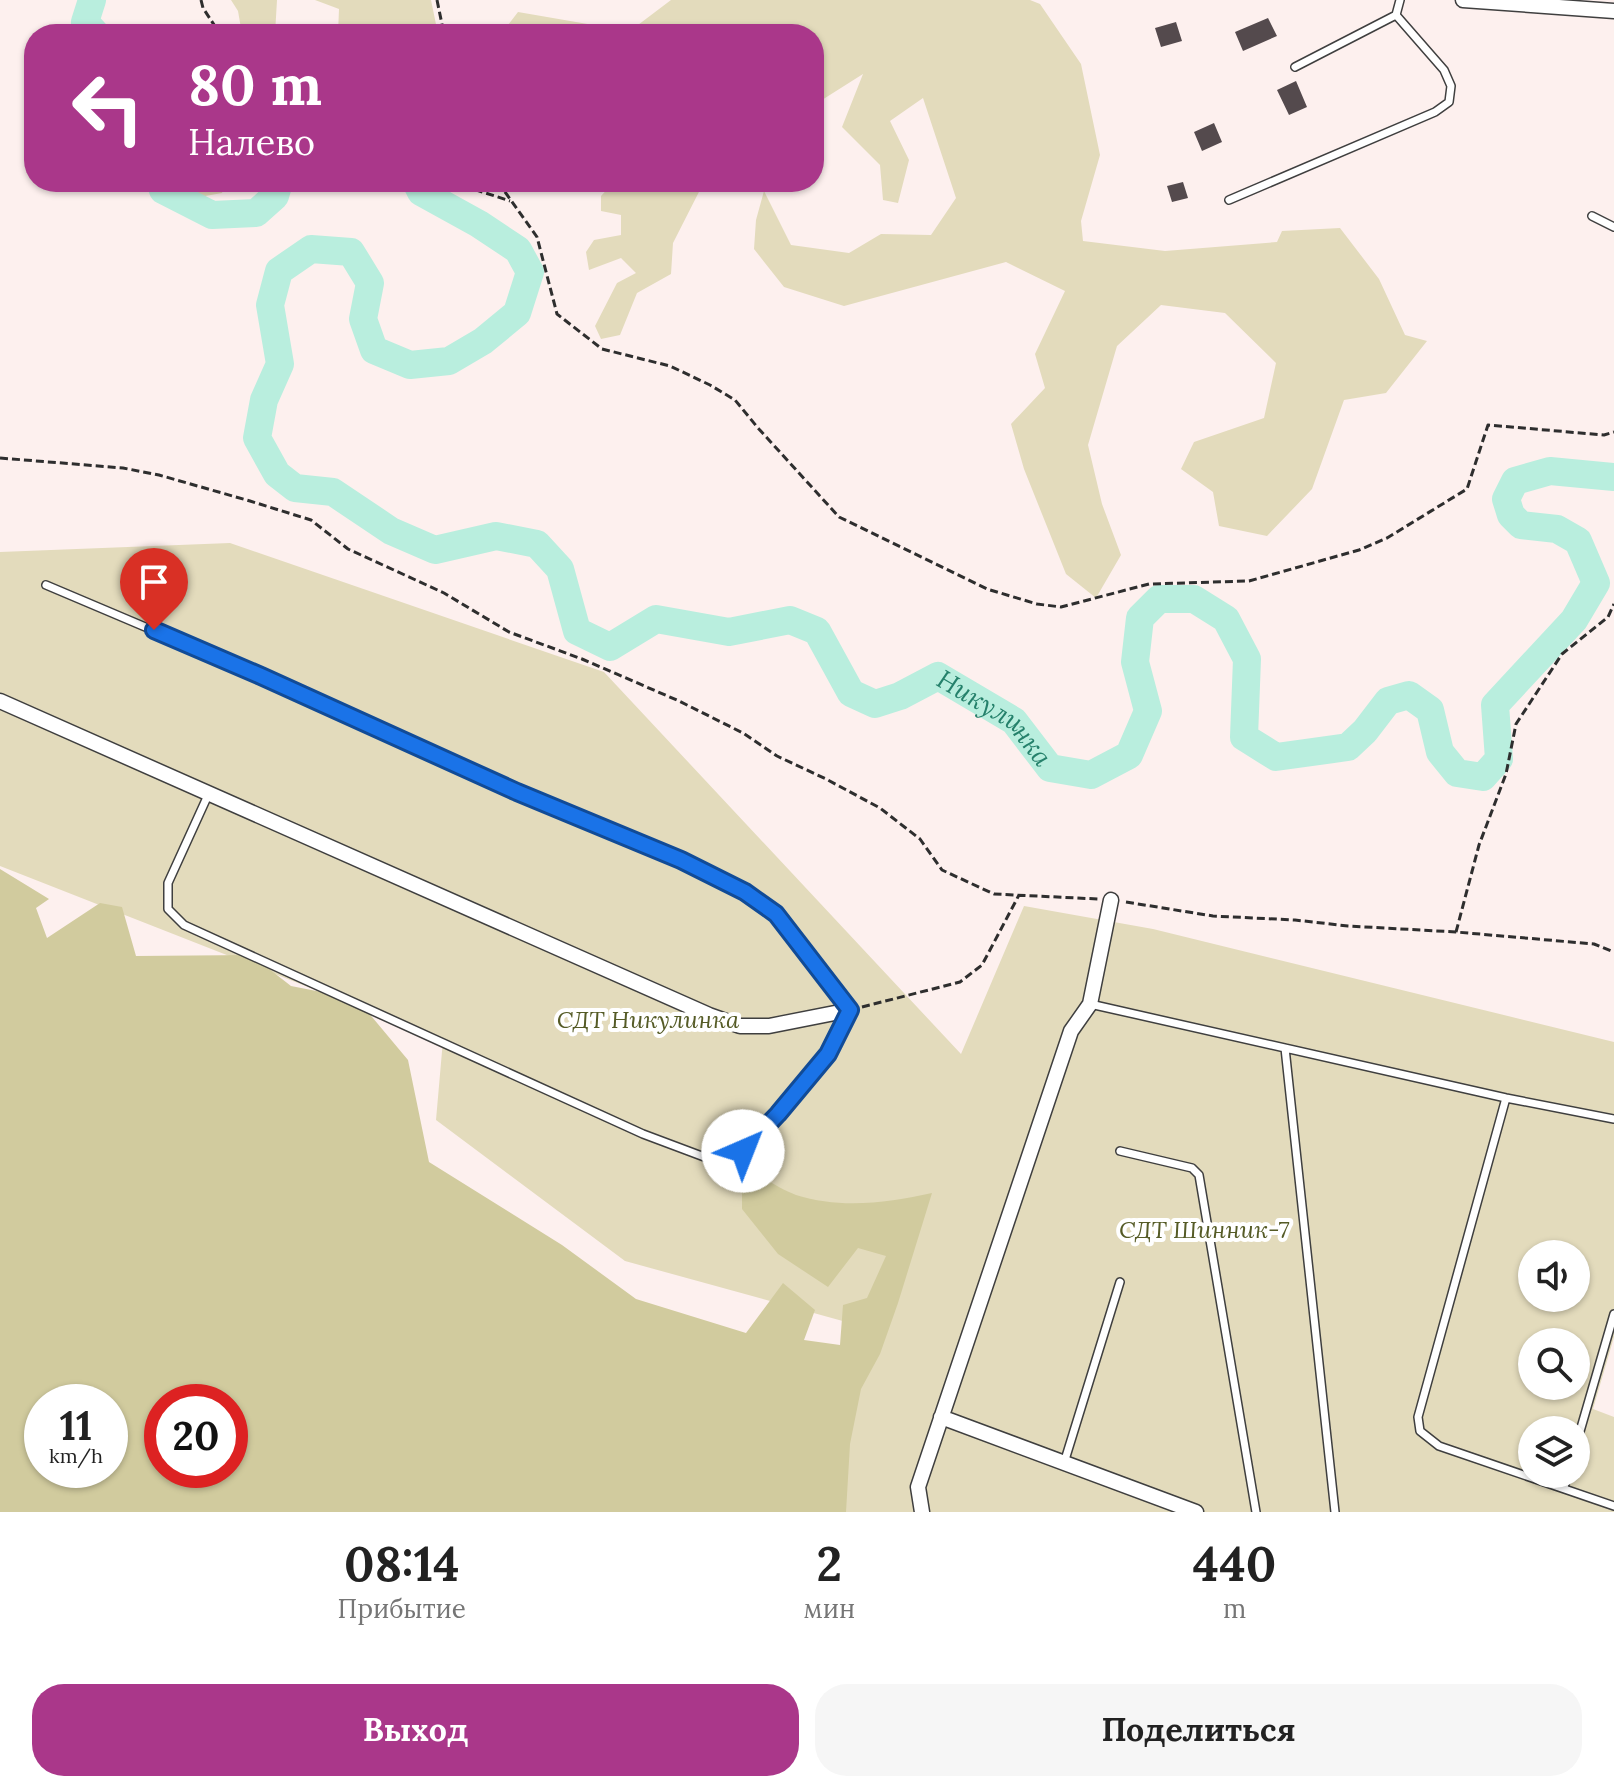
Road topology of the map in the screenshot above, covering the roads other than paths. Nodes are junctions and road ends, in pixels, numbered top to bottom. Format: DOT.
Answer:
graph roads {
  1 [pos="1400,0"];
  2 [pos="1463,0"];
  3 [pos="1614,11"];
  4 [pos="1396,15"];
  5 [pos="1295,67"];
  6 [pos="1229,200"];
  7 [pos="1592,216"];
  8 [pos="1614,227"];
  9 [pos="46,585"];
  10 [pos="0,701"];
  11 [pos="209,793"];
  12 [pos="1111,900"];
  13 [pos="1090,1004"];
  14 [pos="850,1010"];
  15 [pos="1285,1048"];
  16 [pos="1506,1098"];
  17 [pos="1614,1119"];
  18 [pos="1120,1151"];
  19 [pos="1120,1282"];
  20 [pos="1614,1314"];
  21 [pos="1584,1416"];
  22 [pos="941,1417"];
  23 [pos="1064,1463"];
  24 [pos="1518,1472"];
  25 [pos="1567,1488"];
  26 [pos="1614,1506"];
  27 [pos="922,1512"];
  28 [pos="1196,1512"];
  29 [pos="1256,1512"];
  30 [pos="1335,1512"];
  1 -- 4 [label="lane"];
  2 -- 3 [label="street"];
  4 -- 5 [label="lane"];
  4 -- 6 [label="lane"];
  7 -- 8 [label="lane"];
  9 -- 14 [label="lane"];
  10 -- 11 [label="street"];
  11 -- 14 [label="street"];
  11 -- 14 [label="lane"];
  12 -- 13 [label="street"];
  13 -- 15 [label="lane"];
  13 -- 22 [label="street"];
  15 -- 16 [label="lane"];
  15 -- 30 [label="lane"];
  16 -- 17 [label="lane"];
  16 -- 24 [label="lane"];
  18 -- 29 [label="lane"];
  19 -- 23 [label="lane"];
  20 -- 21 [label="lane"];
  22 -- 23 [label="street"];
  22 -- 27 [label="street"];
  23 -- 28 [label="street"];
  25 -- 26 [label="lane"];
}
